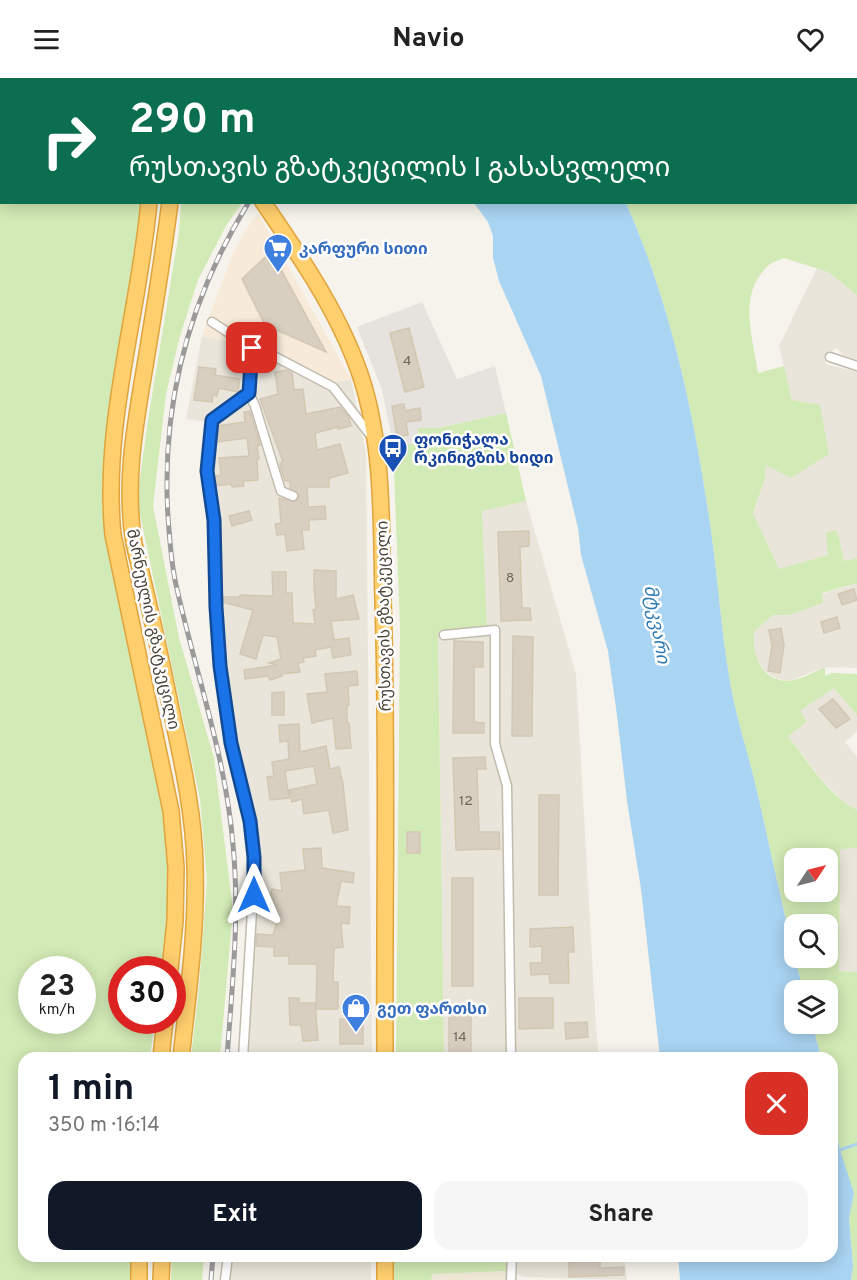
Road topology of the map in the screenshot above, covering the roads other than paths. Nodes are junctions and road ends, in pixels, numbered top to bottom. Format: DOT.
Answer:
graph roads {
  1 [pos="149,204"];
  2 [pos="170,204"];
  3 [pos="264,204"];
  4 [pos="212,322"];
  5 [pos="252,348"];
  6 [pos="830,357"];
  7 [pos="857,366"];
  8 [pos="249,393"];
  9 [pos="374,440"];
  10 [pos="293,496"];
  11 [pos="444,635"];
  12 [pos="171,956"];
  13 [pos="164,1034"];
  14 [pos="162,1052"];
  15 [pos="182,1052"];
  16 [pos="243,1052"];
  17 [pos="385,1052"];
  18 [pos="511,1052"];
  19 [pos="139,1262"];
  20 [pos="162,1262"];
  21 [pos="227,1262"];
  22 [pos="386,1262"];
  23 [pos="512,1262"];
  24 [pos="139,1280"];
  25 [pos="161,1280"];
  26 [pos="225,1280"];
  27 [pos="386,1280"];
  28 [pos="511,1280"];
  1 -- 12 [label="highway, მარნეულის გზატკეცილი"];
  2 -- 15 [label="highway, მარნეულის გზატკეცილი"];
  3 -- 9 [label="highway, რუსთავის გზატკეცილი"];
  4 -- 5 [label="street"];
  5 -- 8 [label="street"];
  5 -- 9 [label="street"];
  6 -- 7 [label="street"];
  8 -- 10 [label="street"];
  8 -- 16 [label="street"];
  9 -- 17 [label="highway, რუსთავის გზატკეცილი"];
  11 -- 18 [label="street"];
  13 -- 14 [label="highway"];
  19 -- 24 [label="highway"];
  20 -- 25 [label="highway"];
  21 -- 26 [label="street"];
  22 -- 27 [label="highway"];
  23 -- 28 [label="street"];
}
